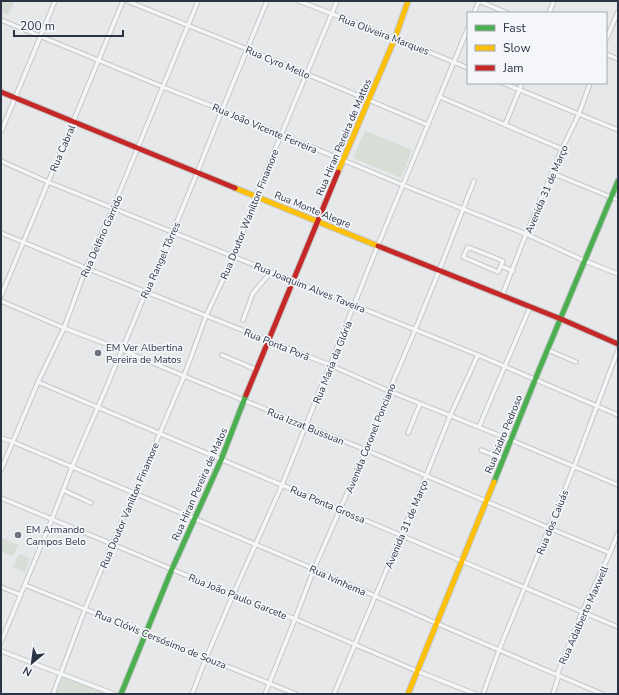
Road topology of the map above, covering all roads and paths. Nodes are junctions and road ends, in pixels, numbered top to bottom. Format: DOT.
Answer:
graph roads {
  1 [pos="55,1"];
  2 [pos="123,1"];
  3 [pos="127,1"];
  4 [pos="198,1"];
  5 [pos="267,1"];
  6 [pos="299,1"];
  7 [pos="337,1"];
  8 [pos="408,1"];
  9 [pos="479,1"];
  10 [pos="554,1"];
  11 [pos="474,12"];
  12 [pos="505,12"];
  13 [pos="549,12"];
  14 [pos="618,12"];
  15 [pos="332,14"];
  16 [pos="1,20"];
  17 [pos="188,26"];
  18 [pos="467,30"];
  19 [pos="41,36"];
  20 [pos="395,38"];
  21 [pos="607,38"];
  22 [pos="247,50"];
  23 [pos="607,54"];
  24 [pos="618,59"];
  25 [pos="99,60"];
  26 [pos="454,63"];
  27 [pos="467,68"];
  28 [pos="307,75"];
  29 [pos="505,84"];
  30 [pos="522,84"];
  31 [pos="590,84"];
  32 [pos="163,87"];
  33 [pos="520,90"];
  34 [pos="1,92"];
  35 [pos="15,97"];
  36 [pos="440,97"];
  37 [pos="368,100"];
  38 [pos="222,110"];
  39 [pos="579,114"];
  40 [pos="73,122"];
  41 [pos="428,125"];
  42 [pos="505,125"];
  43 [pos="618,130"];
  44 [pos="1,132"];
  45 [pos="282,135"];
  46 [pos="137,148"];
  47 [pos="562,149"];
  48 [pos="343,160"];
  49 [pos="1,161"];
  50 [pos="198,173"];
  51 [pos="552,173"];
  52 [pos="474,181"];
  53 [pos="618,181"];
  54 [pos="48,182"];
  55 [pos="403,185"];
  56 [pos="256,195"];
  57 [pos="612,197"];
  58 [pos="618,200"];
  59 [pos="113,208"];
  60 [pos="463,209"];
  61 [pos="318,221"];
  62 [pos="173,232"];
  63 [pos="1,233"];
  64 [pos="526,234"];
  65 [pos="23,242"];
  66 [pos="378,245"];
  67 [pos="234,256"];
  68 [pos="585,261"];
  69 [pos="501,266"];
  70 [pos="86,268"];
  71 [pos="439,271"];
  72 [pos="513,271"];
  73 [pos="271,272"];
  74 [pos="618,274"];
  75 [pos="294,280"];
  76 [pos="146,292"];
  77 [pos="1,296"];
  78 [pos="502,296"];
  79 [pos="1,301"];
  80 [pos="354,305"];
  81 [pos="530,307"];
  82 [pos="206,316"];
  83 [pos="561,319"];
  84 [pos="243,320"];
  85 [pos="64,328"];
  86 [pos="415,330"];
  87 [pos="269,341"];
  88 [pos="618,344"];
  89 [pos="122,350"];
  90 [pos="548,350"];
  91 [pos="618,350"];
  92 [pos="478,355"];
  93 [pos="222,356"];
  94 [pos="576,362"];
  95 [pos="330,366"];
  96 [pos="504,367"];
  97 [pos="257,370"];
  98 [pos="184,376"];
  99 [pos="535,380"];
  100 [pos="38,382"];
  101 [pos="389,391"];
  102 [pos="244,400"];
  103 [pos="420,404"];
  104 [pos="597,406"];
  105 [pos="98,408"];
  106 [pos="618,415"];
  107 [pos="450,416"];
  108 [pos="306,426"];
  109 [pos="479,427"];
  110 [pos="160,433"];
  111 [pos="408,433"];
  112 [pos="1,438"];
  113 [pos="510,440"];
  114 [pos="13,442"];
  115 [pos="366,450"];
  116 [pos="481,450"];
  117 [pos="503,459"];
  118 [pos="221,460"];
  119 [pos="72,467"];
  120 [pos="574,467"];
  121 [pos="1,470"];
  122 [pos="426,476"];
  123 [pos="282,485"];
  124 [pos="618,485"];
  125 [pos="63,490"];
  126 [pos="134,493"];
  127 [pos="1,498"];
  128 [pos="486,501"];
  129 [pos="91,503"];
  130 [pos="340,509"];
  131 [pos="52,519"];
  132 [pos="194,519"];
  133 [pos="549,528"];
  134 [pos="618,533"];
  135 [pos="401,535"];
  136 [pos="617,540"];
  137 [pos="112,544"];
  138 [pos="255,544"];
  139 [pos="610,553"];
  140 [pos="462,561"];
  141 [pos="172,569"];
  142 [pos="314,569"];
  143 [pos="25,585"];
  144 [pos="1,587"];
  145 [pos="525,588"];
  146 [pos="21,595"];
  147 [pos="232,595"];
  148 [pos="375,596"];
  149 [pos="85,608"];
  150 [pos="582,612"];
  151 [pos="295,620"];
  152 [pos="436,623"];
  153 [pos="618,627"];
  154 [pos="146,633"];
  155 [pos="1,642"];
  156 [pos="355,645"];
  157 [pos="499,650"];
  158 [pos="1,651"];
  159 [pos="206,658"];
  160 [pos="417,671"];
  161 [pos="61,673"];
  162 [pos="558,675"];
  163 [pos="269,683"];
  164 [pos="53,694"];
  165 [pos="114,694"];
  166 [pos="121,694"];
  167 [pos="192,694"];
  168 [pos="265,694"];
  169 [pos="296,694"];
  170 [pos="334,694"];
  171 [pos="408,694"];
  172 [pos="475,694"];
  173 [pos="483,694"];
  174 [pos="553,694"];
  175 [pos="602,694"];
  1 -- 19 [label="street"];
  2 -- 25 [label="street, Rua Cabral"];
  3 -- 17 [label="street, Rua Cyro Mello"];
  4 -- 17 [label="street, Rua Delfino Garrido"];
  5 -- 22 [label="street, Rua Rangel Tôrres"];
  6 -- 15 [label="street, Rua Oliveira Marques"];
  7 -- 15 [label="street, Rua Doutor Wanilton Finamore"];
  8 -- 20 [label="street, Rua Hiran Pereira de Mattos"];
  9 -- 11 [label="street"];
  9 -- 12 [label="street"];
  10 -- 13 [label="street"];
  14 -- 21 [label="street"];
  15 -- 20 [label="street, Rua Oliveira Marques"];
  15 -- 28 [label="street, Rua Doutor Wanilton Finamore"];
  16 -- 19 [label="street, Rua João Vicente Ferreira"];
  17 -- 22 [label="street, Rua Cyro Mello"];
  17 -- 32 [label="street, Rua Delfino Garrido"];
  18 -- 26 [label="street, Rua Maria da Glória"];
  19 -- 25 [label="street, Rua João Vicente Ferreira"];
  19 -- 35 [label="street"];
  20 -- 26 [label="street, Rua Oliveira Marques"];
  20 -- 37 [label="street, Rua Hiran Pereira de Mattos"];
  22 -- 28 [label="street, Rua Cyro Mello"];
  22 -- 38 [label="street, Rua Rangel Tôrres"];
  23 -- 24 [label="street"];
  25 -- 32 [label="street, Rua João Vicente Ferreira"];
  25 -- 40 [label="street, Rua Cabral"];
  26 -- 27 [label="street, Rua Oliveira Marques"];
  26 -- 36 [label="street, Rua Maria da Glória"];
  28 -- 37 [label="street, Rua Cyro Mello"];
  28 -- 45 [label="street, Rua Doutor Wanilton Finamore"];
  29 -- 33 [label="street"];
  30 -- 33 [label="street"];
  31 -- 39 [label="street, Avenida 31 de Março"];
  32 -- 38 [label="street, Rua João Vicente Ferreira"];
  32 -- 46 [label="street, Rua Delfino Garrido"];
  33 -- 39 [label="street"];
  33 -- 42 [label="street"];
  34 -- 35 [label="street, Rua Monte Alegre"];
  35 -- 40 [label="street, Rua Monte Alegre"];
  35 -- 44 [label="street"];
  36 -- 41 [label="street, Rua Maria da Glória"];
  36 -- 42 [label="street"];
  37 -- 41 [label="street, Rua Cyro Mello"];
  37 -- 48 [label="street, Rua Hiran Pereira de Mattos"];
  38 -- 45 [label="street, Rua João Vicente Ferreira"];
  38 -- 50 [label="street, Rua Rangel Tôrres"];
  39 -- 43 [label="street"];
  39 -- 47 [label="street, Avenida 31 de Março"];
  40 -- 46 [label="street, Rua Monte Alegre"];
  40 -- 54 [label="street, Rua Cabral"];
  41 -- 55 [label="street, Rua Maria da Glória"];
  42 -- 47 [label="street"];
  45 -- 48 [label="street, Rua João Vicente Ferreira"];
  45 -- 56 [label="street, Rua Doutor Wanilton Finamore"];
  46 -- 50 [label="street, Rua Monte Alegre"];
  46 -- 59 [label="street, Rua Delfino Garrido"];
  47 -- 51 [label="street, Avenida 31 de Março"];
  48 -- 55 [label="street, Rua João Vicente Ferreira"];
  48 -- 61 [label="street, Rua Hiran Pereira de Mattos"];
  49 -- 54 [label="street, Rua Joaquim Alves Taveira"];
  50 -- 56 [label="street, Rua Monte Alegre"];
  50 -- 62 [label="street, Rua Rangel Tôrres"];
  51 -- 57 [label="street"];
  51 -- 64 [label="street, Avenida 31 de Março"];
  52 -- 60 [label="street, Avenida Coronel Ponciano"];
  53 -- 57 [label="street, Rua Izidro Pedroso"];
  54 -- 59 [label="street, Rua Joaquim Alves Taveira"];
  54 -- 65 [label="street, Rua Cabral"];
  55 -- 60 [label="street, Rua João Vicente Ferreira"];
  55 -- 66 [label="street, Rua Maria da Glória"];
  56 -- 61 [label="street, Rua Monte Alegre"];
  56 -- 67 [label="street, Rua Doutor Wanilton Finamore"];
  57 -- 58 [label="street"];
  57 -- 68 [label="street, Rua Izidro Pedroso"];
  59 -- 62 [label="street, Rua Joaquim Alves Taveira"];
  59 -- 70 [label="street, Rua Delfino Garrido"];
  60 -- 64 [label="street, Rua João Vicente Ferreira"];
  60 -- 71 [label="street, Avenida Coronel Ponciano"];
  61 -- 66 [label="street, Rua Monte Alegre"];
  61 -- 75 [label="street, Rua Hiran Pereira de Mattos"];
  62 -- 67 [label="street, Rua Joaquim Alves Taveira"];
  62 -- 76 [label="street, Rua Rangel Tôrres"];
  63 -- 65 [label="street, Rua Ponta Porã"];
  64 -- 68 [label="street, Rua João Vicente Ferreira"];
  64 -- 72 [label="street, Avenida 31 de Março"];
  65 -- 70 [label="street, Rua Ponta Porã"];
  65 -- 77 [label="street, Rua Cabral"];
  66 -- 71 [label="street, Rua Monte Alegre"];
  66 -- 80 [label="street, Rua Maria da Glória"];
  67 -- 73 [label="street, Rua Joaquim Alves Taveira"];
  67 -- 82 [label="street, Rua Doutor Wanilton Finamore"];
  68 -- 74 [label="street, Rua João Vicente Ferreira"];
  68 -- 83 [label="street, Rua Izidro Pedroso"];
  69 -- 69 [label="street"];
  69 -- 72 [label="street"];
  70 -- 76 [label="street, Rua Ponta Porã"];
  70 -- 85 [label="street, Rua Delfino Garrido"];
  71 -- 78 [label="street, Rua Monte Alegre"];
  71 -- 86 [label="street, Avenida Coronel Ponciano"];
  72 -- 78 [label="street, Avenida 31 de Março"];
  73 -- 75 [label="street, Rua Joaquim Alves Taveira"];
  73 -- 84 [label="street"];
  75 -- 80 [label="street, Rua Joaquim Alves Taveira"];
  75 -- 87 [label="street, Rua Hiran Pereira de Matos"];
  76 -- 82 [label="street, Rua Ponta Porã"];
  76 -- 89 [label="street, Rua Rangel Tôrres"];
  78 -- 81 [label="street, Rua Monte Alegre"];
  79 -- 85 [label="street, Rua Izzat Bussuan"];
  80 -- 86 [label="street, Rua Joaquim Alves Taveira"];
  80 -- 95 [label="street, Rua Maria da Glória"];
  81 -- 83 [label="street, Rua Monte Alegre"];
  81 -- 96 [label="street"];
  82 -- 87 [label="street, Rua Ponta Porã"];
  82 -- 98 [label="street, Rua Doutor Vanilton Finamore"];
  83 -- 88 [label="street, Rua Monte Alegre"];
  83 -- 90 [label="street, Rua Izidro Pedroso"];
  85 -- 89 [label="street, Rua Izzat Bussuan"];
  85 -- 100 [label="street, Rua Delfino Garrido"];
  86 -- 92 [label="street, Rua Joaquim Alves Taveira"];
  86 -- 101 [label="street, Avenida Coronel Ponciano"];
  87 -- 95 [label="street, Rua Ponta Porã"];
  87 -- 97 [label="street, Rua Hiran Pereira de Matos"];
  89 -- 98 [label="street, Rua Izzat Bussuan"];
  89 -- 105 [label="street, Rua Rangel Tôrres"];
  90 -- 94 [label="street"];
  90 -- 99 [label="street, Rua Izidro Pedroso"];
  91 -- 104 [label="street, Rua dos Caiuás"];
  92 -- 96 [label="street, Rua Joaquim Alves Taveira"];
  92 -- 107 [label="street, Avenida 31 de Março"];
  93 -- 97 [label="street"];
  95 -- 101 [label="street, Rua Ponta Porã"];
  95 -- 108 [label="street, Rua Maria da Glória"];
  96 -- 99 [label="street, Rua Joaquim Alves Taveira"];
  96 -- 109 [label="street"];
  97 -- 102 [label="street, Rua Hiran Pereira de Matos"];
  98 -- 102 [label="street, Rua Izzat Bussuan"];
  98 -- 110 [label="street, Rua Doutor Vanilton Finamore"];
  99 -- 104 [label="street, Rua Joaquim Alves Taveira"];
  99 -- 113 [label="street, Rua Izidro Pedroso"];
  100 -- 105 [label="street, Rua Ponta Grossa"];
  100 -- 114 [label="street, Rua Delfino Garrido"];
  101 -- 103 [label="street, Rua Ponta Porã"];
  101 -- 115 [label="street, Avenida Coronel Ponciano"];
  102 -- 108 [label="street, Rua Izzat Bussuan"];
  102 -- 118 [label="street, Rua Hiran Pereira de Matos"];
  103 -- 107 [label="street, Rua Ponta Porã"];
  103 -- 111 [label="street"];
  104 -- 106 [label="street, Rua Joaquim Alves Taveira"];
  104 -- 120 [label="street, Rua dos Caiuás"];
  105 -- 110 [label="street, Rua Ponta Grossa"];
  105 -- 119 [label="street, Rua Rangel Tôrres"];
  107 -- 109 [label="street, Rua Ponta Porã"];
  107 -- 122 [label="street, Avenida 31 de Março"];
  108 -- 115 [label="street, Rua Izzat Bussuan"];
  108 -- 123 [label="street, Rua Maria da Glória"];
  109 -- 113 [label="street, Rua Ponta Porã"];
  110 -- 118 [label="street, Rua Ponta Grossa"];
  110 -- 126 [label="street, Rua Doutor Vanilton Finamore"];
  112 -- 114 [label="street, Rua Ivinhema"];
  113 -- 117 [label="street, Rua Izidro Pedroso"];
  113 -- 120 [label="street, Rua Ponta Porã"];
  114 -- 119 [label="street, Rua Ivinhema"];
  114 -- 121 [label="street, Rua Delfino Garrido"];
  115 -- 122 [label="street, Rua Izzat Bussuan"];
  115 -- 130 [label="street, Avenida Coronel Ponciano"];
  116 -- 117 [label="street"];
  117 -- 128 [label="street, Rua Izidro Pedroso"];
  118 -- 123 [label="street, Rua Ponta Grossa"];
  118 -- 132 [label="street, Rua Hiran Pereira de Matos"];
  119 -- 125 [label="street, Rua Rangel Tôrres"];
  119 -- 126 [label="street, Rua Ivinhema"];
  120 -- 124 [label="street, Rua Ponta Porã"];
  120 -- 133 [label="street, Rua dos Caiuás"];
  122 -- 128 [label="street, Rua Izzat Bussuan"];
  122 -- 135 [label="street, Avenida 31 de Março"];
  123 -- 130 [label="street, Rua Ponta Grossa"];
  123 -- 138 [label="street, Rua Maria da Glória"];
  125 -- 129 [label="street"];
  125 -- 131 [label="street, Rua Rangel Tôrres"];
  126 -- 132 [label="street, Rua Ivinhema"];
  126 -- 137 [label="street, Rua Doutor Vanilton Finamore"];
  127 -- 131 [label="street, Rua João Paulo Garcete"];
  128 -- 133 [label="street, Rua Izzat Bussuan"];
  128 -- 140 [label="street, Rua Izidro Pedroso"];
  130 -- 135 [label="street, Rua Ponta Grossa"];
  130 -- 142 [label="street, Avenida Coronel Ponciano"];
  131 -- 137 [label="street, Rua João Paulo Garcete"];
  131 -- 143 [label="street, Rua Rangel Tôrres"];
  132 -- 138 [label="street, Rua Ivinhema"];
  132 -- 141 [label="street, Rua Hiran Pereira de Matos"];
  133 -- 139 [label="street, Rua Izzat Bussuan"];
  133 -- 145 [label="street, Rua dos Caiuás"];
  134 -- 136 [label="street, Rua Adalberto Maxwell"];
  135 -- 140 [label="street, Rua Ponta Grossa"];
  135 -- 148 [label="street, Avenida 31 de Março"];
  136 -- 139 [label="street, Rua Adalberto Maxwell"];
  137 -- 141 [label="street, Rua João Paulo Garcete"];
  137 -- 149 [label="street, Rua Doutor Vanilton Finamore"];
  138 -- 142 [label="street, Rua Ivinhema"];
  138 -- 147 [label="street, Rua Maria da Glória"];
  139 -- 150 [label="street, Rua Adalberto Maxwell"];
  140 -- 145 [label="street, Rua Ponta Grossa"];
  140 -- 152 [label="street, Rua Izidro Pedroso"];
  141 -- 147 [label="street, Rua João Paulo Garcete"];
  141 -- 154 [label="street, Rua Hiran Pereira de Matos"];
  142 -- 148 [label="street, Rua Ivinhema"];
  142 -- 151 [label="street, Avenida Coronel Ponciano"];
  143 -- 146 [label="street, Rua Rangel Tôrres"];
  143 -- 149 [label="street, Rua Clóvis Cersósimo de Souza"];
  144 -- 146 [label="street"];
  145 -- 150 [label="street, Rua Ponta Grossa"];
  145 -- 157 [label="street, Rua dos Caiuás"];
  146 -- 155 [label="street, Rua Rangel Tôrres"];
  147 -- 151 [label="street, Rua João Paulo Garcete"];
  147 -- 159 [label="street, Rua Maria da Glória"];
  148 -- 152 [label="street, Rua Ivinhema"];
  148 -- 156 [label="street, Avenida 31 de Março"];
  149 -- 154 [label="street, Rua Clóvis Cersósimo de Souza"];
  149 -- 161 [label="street, Rua Doutor Vanilton Finamore"];
  150 -- 153 [label="street, Rua Ponta Grossa"];
  150 -- 162 [label="street, Rua Adalberto Maxwell"];
  151 -- 156 [label="street, Rua João Paulo Garcete"];
  151 -- 163 [label="street, Avenida Coronel Ponciano"];
  152 -- 157 [label="street, Rua Ivinhema"];
  152 -- 160 [label="street, Rua Izidro Pedroso"];
  154 -- 159 [label="street, Rua Clóvis Cersósimo de Souza"];
  154 -- 166 [label="street, Rua Hiran Pereira de Matos"];
  156 -- 160 [label="street, Rua João Paulo Garcete"];
  156 -- 170 [label="street, Avenida 31 de Março"];
  157 -- 162 [label="street, Rua Ivinhema"];
  157 -- 173 [label="street, Rua dos Caiuás"];
  158 -- 161 [label="street"];
  159 -- 163 [label="street, Rua Clóvis Cersósimo de Souza"];
  159 -- 167 [label="street, Rua Maria da Glória"];
  160 -- 171 [label="street, Rua Izidro Pedroso"];
  160 -- 172 [label="street, Rua João Paulo Garcete"];
  161 -- 164 [label="street, Rua Doutor Vanilton Finamore"];
  161 -- 165 [label="street"];
  162 -- 174 [label="street, Rua Adalberto Maxwell"];
  162 -- 175 [label="street, Rua Ivinhema"];
  163 -- 168 [label="street, Avenida Coronel Ponciano"];
  163 -- 169 [label="street, Rua Clóvis Cersósimo de Souza"];
}
